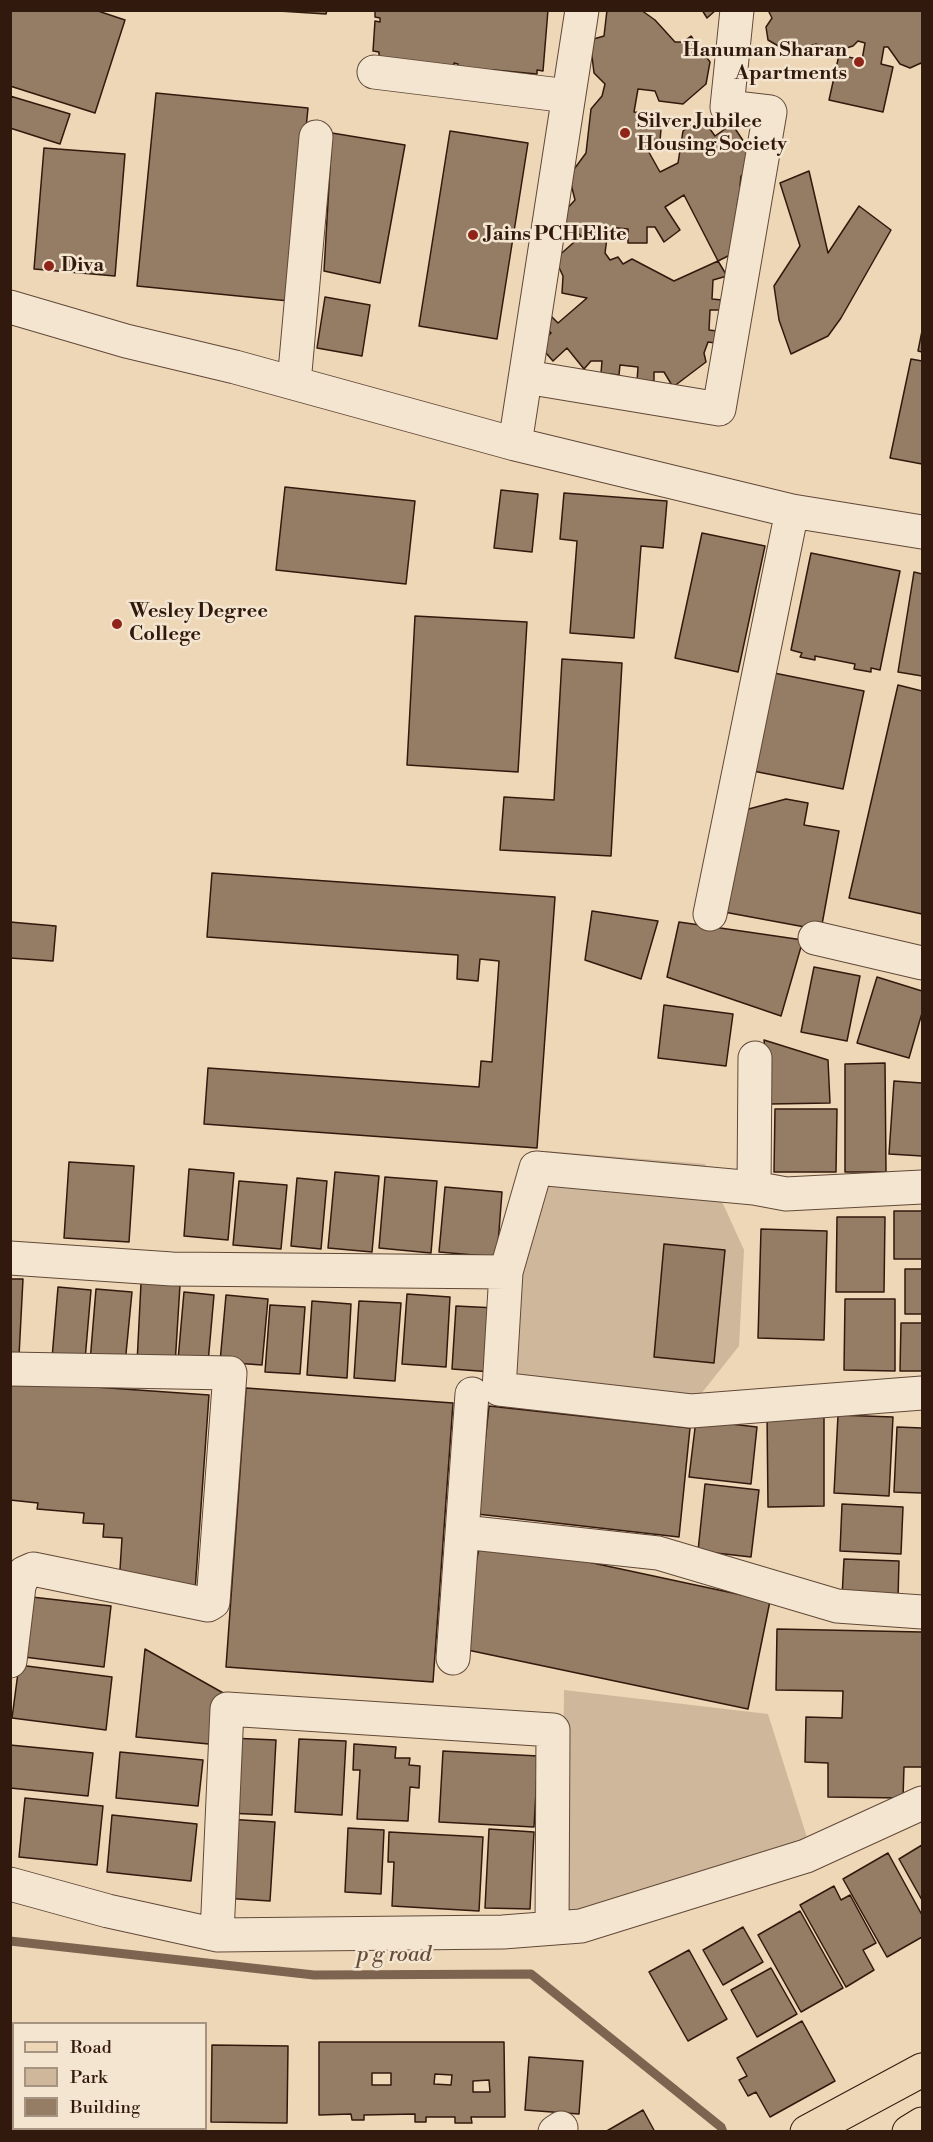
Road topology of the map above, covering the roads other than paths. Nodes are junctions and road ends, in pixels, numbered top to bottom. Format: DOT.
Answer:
graph roads {
  1 [pos="582,10"];
  2 [pos="737,10"];
  3 [pos="374,72"];
  4 [pos="568,96"];
  5 [pos="316,137"];
  6 [pos="10,307"];
  7 [pos="526,377"];
  8 [pos="294,383"];
  9 [pos="515,444"];
  10 [pos="792,511"];
  11 [pos="922,532"];
  12 [pos="710,914"];
  13 [pos="815,938"];
  14 [pos="922,963"];
  15 [pos="755,1058"];
  16 [pos="922,1187"];
  17 [pos="754,1188"];
  18 [pos="10,1258"];
  19 [pos="506,1272"];
  20 [pos="10,1369"];
  21 [pos="922,1393"];
  22 [pos="472,1394"];
  23 [pos="463,1532"];
  24 [pos="922,1612"];
  25 [pos="453,1658"];
  26 [pos="10,1661"];
  27 [pos="922,1803"];
  28 [pos="10,1884"];
  29 [pos="552,1928"];
  30 [pos="217,1935"];
  31 [pos="922,2070"];
  32 [pos="922,2124"];
  33 [pos="807,2132"];
  34 [pos="909,2132"];
  1 -- 4 [label="street"];
  2 -- 7 [label="street"];
  3 -- 4 [label="street"];
  4 -- 7 [label="street"];
  5 -- 8 [label="street"];
  6 -- 8 [label="street"];
  7 -- 9 [label="street"];
  8 -- 9 [label="street"];
  9 -- 10 [label="street"];
  10 -- 11 [label="street"];
  10 -- 12 [label="street"];
  13 -- 14 [label="street"];
  15 -- 17 [label="street"];
  16 -- 17 [label="street"];
  17 -- 19 [label="street"];
  18 -- 19 [label="street"];
  19 -- 21 [label="street"];
  20 -- 26 [label="street"];
  22 -- 23 [label="street"];
  23 -- 24 [label="street"];
  23 -- 25 [label="street"];
  27 -- 29 [label="street"];
  28 -- 30 [label="street"];
  29 -- 30 [label="street"];
  29 -- 30 [label="street"];
  31 -- 33 [label="main road"];
  32 -- 34 [label="main road"];
}
